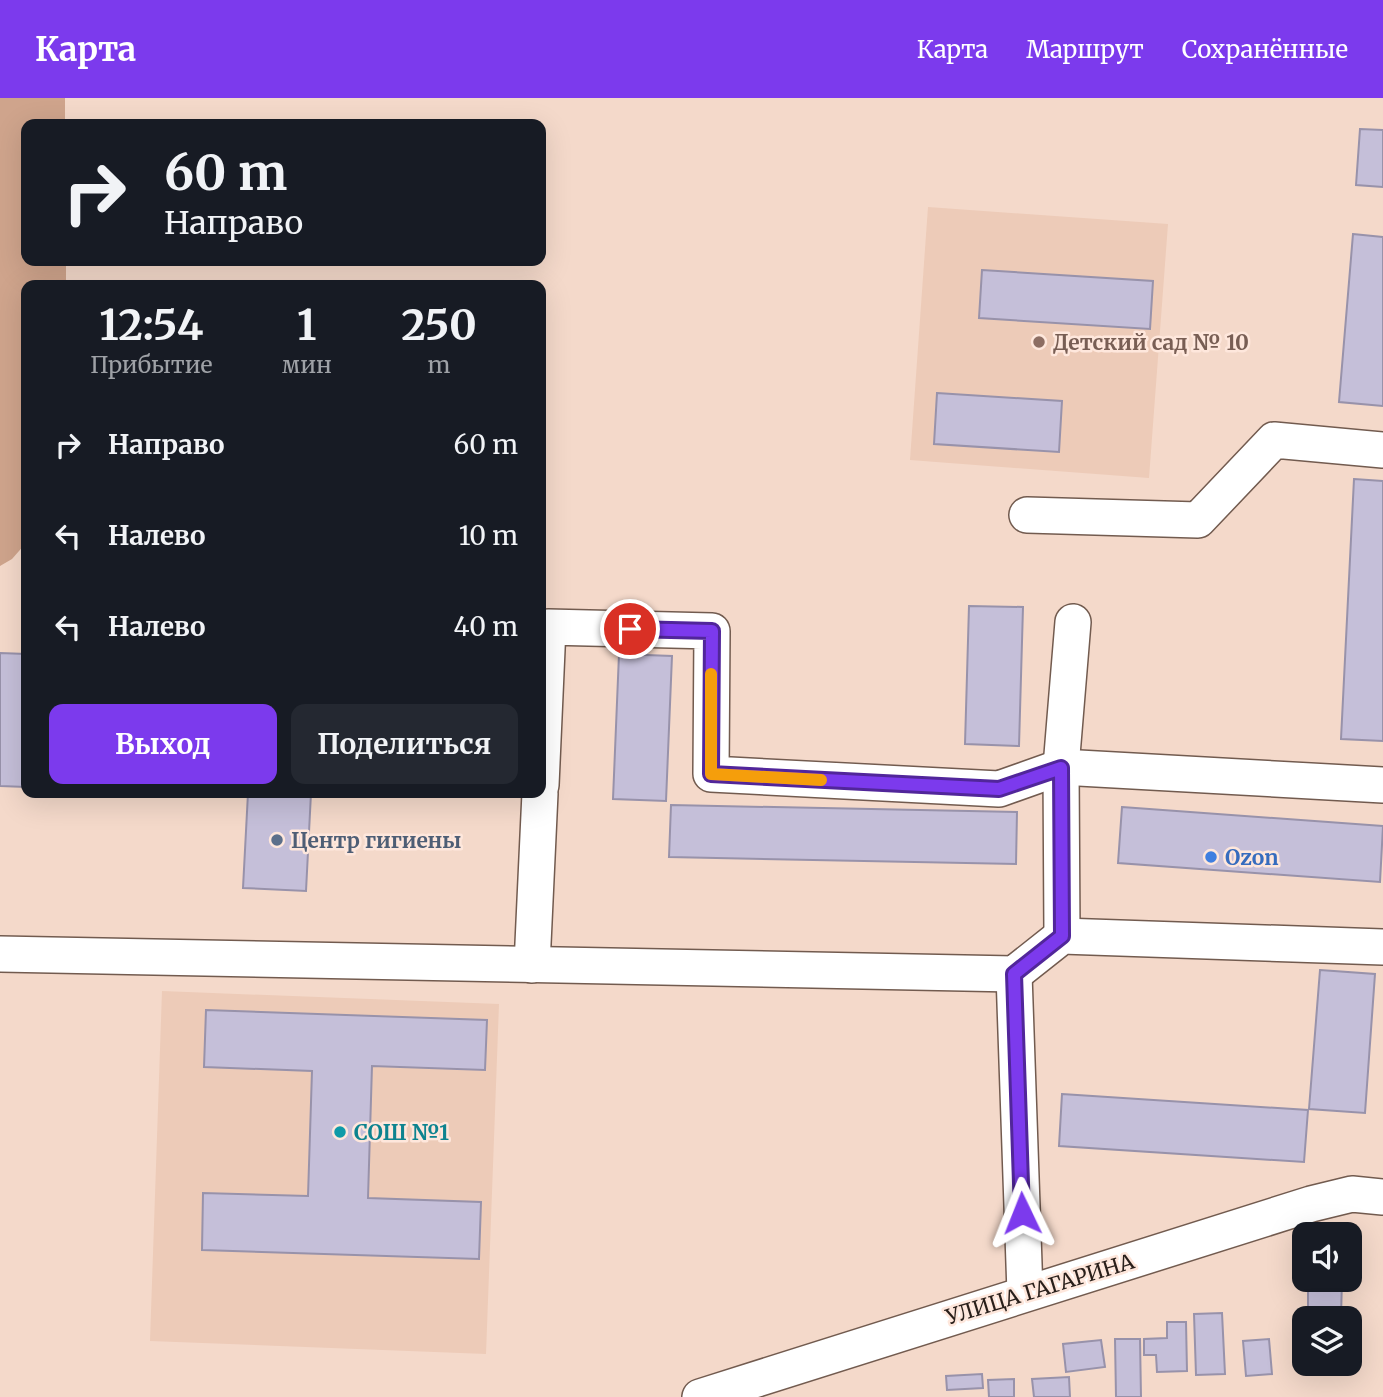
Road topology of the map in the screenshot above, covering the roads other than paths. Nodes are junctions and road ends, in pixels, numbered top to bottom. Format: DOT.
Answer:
graph roads {
  1 [pos="1383,450"];
  2 [pos="1027,515"];
  3 [pos="1073,622"];
  4 [pos="546,672"];
  5 [pos="1061,768"];
  6 [pos="1383,785"];
  7 [pos="540,798"];
  8 [pos="1062,936"];
  9 [pos="1383,947"];
  10 [pos="0,954"];
  11 [pos="532,965"];
  12 [pos="1014,974"];
  13 [pos="1383,1197"];
  14 [pos="1025,1293"];
  15 [pos="719,1394"];
  1 -- 2 [label="street"];
  3 -- 5 [label="street"];
  4 -- 5 [label="street"];
  5 -- 6 [label="street"];
  5 -- 8 [label="street"];
  7 -- 11 [label="street"];
  8 -- 9 [label="street"];
  8 -- 12 [label="street"];
  10 -- 11 [label="street"];
  11 -- 12 [label="street"];
  12 -- 14 [label="street"];
  13 -- 14 [label="street, УЛИЦА ГАГАРИНА"];
  14 -- 15 [label="street, УЛИЦА ГАГАРИНА"];
}
